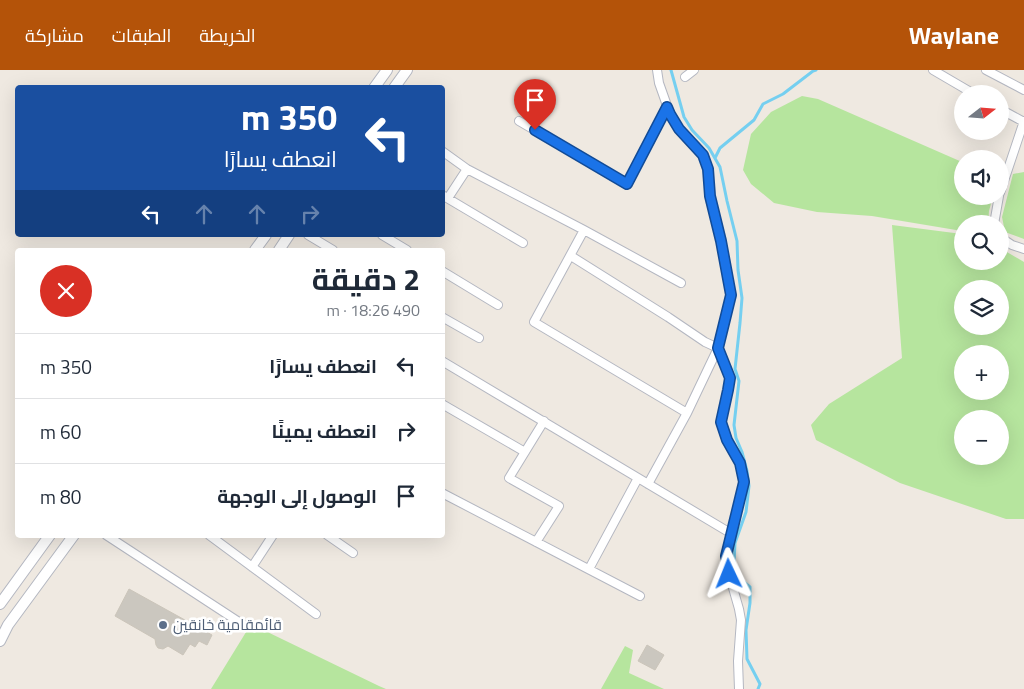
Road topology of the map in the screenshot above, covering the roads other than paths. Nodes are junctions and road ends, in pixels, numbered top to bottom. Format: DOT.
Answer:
graph roads {
  1 [pos="386,70"];
  2 [pos="407,70"];
  3 [pos="658,70"];
  4 [pos="694,70"];
  5 [pos="933,70"];
  6 [pos="986,70"];
  7 [pos="685,77"];
  8 [pos="376,85"];
  9 [pos="396,85"];
  10 [pos="959,85"];
  11 [pos="1024,90"];
  12 [pos="667,107"];
  13 [pos="1009,114"];
  14 [pos="519,122"];
  15 [pos="1024,122"];
  16 [pos="445,153"];
  17 [pos="1009,168"];
  18 [pos="467,169"];
  19 [pos="445,197"];
  20 [pos="584,230"];
  21 [pos="265,237"];
  22 [pos="288,237"];
  23 [pos="311,237"];
  24 [pos="385,237"];
  25 [pos="523,243"];
  26 [pos="1009,243"];
  27 [pos="257,248"];
  28 [pos="280,248"];
  29 [pos="330,248"];
  30 [pos="404,248"];
  31 [pos="1024,249"];
  32 [pos="571,256"];
  33 [pos="445,273"];
  34 [pos="681,283"];
  35 [pos="498,305"];
  36 [pos="445,319"];
  37 [pos="479,338"];
  38 [pos="718,348"];
  39 [pos="445,363"];
  40 [pos="445,406"];
  41 [pos="687,413"];
  42 [pos="544,421"];
  43 [pos="525,452"];
  44 [pos="638,478"];
  45 [pos="648,484"];
  46 [pos="445,495"];
  47 [pos="732,534"];
  48 [pos="48,538"];
  49 [pos="72,538"];
  50 [pos="111,538"];
  51 [pos="213,538"];
  52 [pos="271,538"];
  53 [pos="331,538"];
  54 [pos="536,542"];
  55 [pos="353,553"];
  56 [pos="252,566"];
  57 [pos="589,569"];
  58 [pos="640,596"];
  59 [pos="0,602"];
  60 [pos="316,614"];
  61 [pos="242,624"];
  62 [pos="0,641"];
  63 [pos="739,689"];
  1 -- 8 [label="main road"];
  2 -- 9 [label="main road"];
  3 -- 12 [label="street"];
  4 -- 7 [label="street"];
  5 -- 10 [label="street"];
  6 -- 11 [label="street"];
  12 -- 14 [label="street"];
  12 -- 38 [label="street"];
  13 -- 15 [label="street"];
  15 -- 17 [label="street"];
  16 -- 18 [label="street"];
  18 -- 19 [label="street"];
  18 -- 20 [label="street"];
  19 -- 25 [label="street"];
  20 -- 32 [label="street"];
  20 -- 34 [label="street"];
  21 -- 27 [label="main road"];
  22 -- 28 [label="main road"];
  23 -- 29 [label="street"];
  24 -- 30 [label="street"];
  26 -- 31 [label="street"];
  32 -- 38 [label="street"];
  32 -- 41 [label="street"];
  33 -- 35 [label="street"];
  36 -- 37 [label="street"];
  38 -- 41 [label="street"];
  38 -- 47 [label="street"];
  39 -- 42 [label="street"];
  40 -- 43 [label="street"];
  41 -- 45 [label="street"];
  42 -- 43 [label="street"];
  42 -- 44 [label="street"];
  43 -- 54 [label="street"];
  44 -- 45 [label="street"];
  44 -- 57 [label="street"];
  45 -- 47 [label="street"];
  46 -- 54 [label="street"];
  47 -- 63 [label="street"];
  48 -- 59 [label="main road"];
  49 -- 62 [label="main road"];
  50 -- 61 [label="street"];
  51 -- 56 [label="street"];
  52 -- 56 [label="street"];
  53 -- 55 [label="street"];
  54 -- 57 [label="street"];
  56 -- 60 [label="street"];
  57 -- 58 [label="street"];
}
